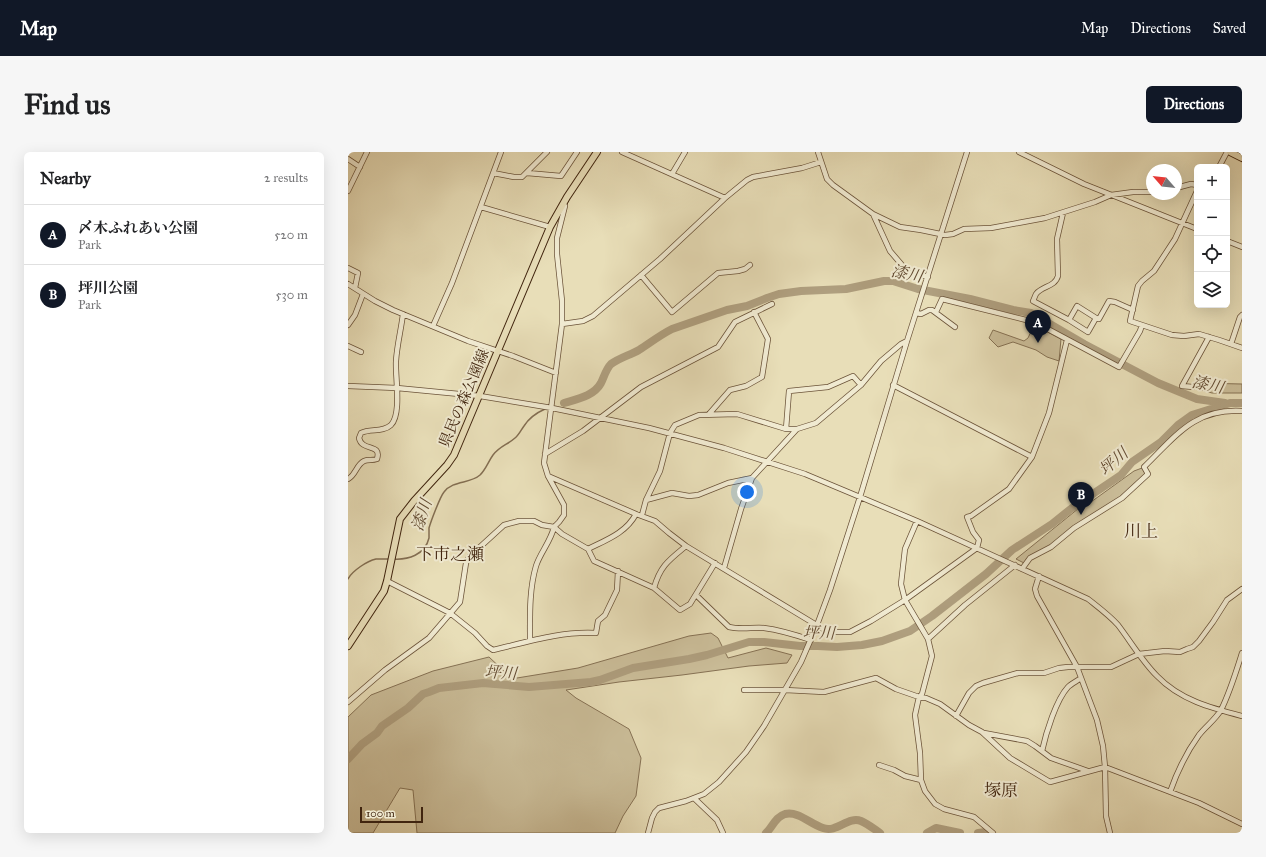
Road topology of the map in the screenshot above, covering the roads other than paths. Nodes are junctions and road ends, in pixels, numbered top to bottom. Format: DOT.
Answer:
graph roads {
  1 [pos="367,152"];
  2 [pos="501,152"];
  3 [pos="547,152"];
  4 [pos="577,152"];
  5 [pos="622,152"];
  6 [pos="685,152"];
  7 [pos="818,152"];
  8 [pos="967,152"];
  9 [pos="1019,152"];
  10 [pos="1227,152"];
  11 [pos="1230,152"];
  12 [pos="594,153"];
  13 [pos="1242,158"];
  14 [pos="348,159"];
  15 [pos="821,162"];
  16 [pos="1221,164"];
  17 [pos="360,167"];
  18 [pos="493,173"];
  19 [pos="527,173"];
  20 [pos="672,174"];
  21 [pos="1194,184"];
  22 [pos="1182,186"];
  23 [pos="348,191"];
  24 [pos="1146,192"];
  25 [pos="1111,195"];
  26 [pos="568,197"];
  27 [pos="725,198"];
  28 [pos="1194,198"];
  29 [pos="481,207"];
  30 [pos="1063,213"];
  31 [pos="873,214"];
  32 [pos="1182,224"];
  33 [pos="550,227"];
  34 [pos="1194,228"];
  35 [pos="941,234"];
  36 [pos="1230,242"];
  37 [pos="1242,247"];
  38 [pos="750,265"];
  39 [pos="348,268"];
  40 [pos="641,275"];
  41 [pos="928,277"];
  42 [pos="348,284"];
  43 [pos="354,288"];
  44 [pos="363,294"];
  45 [pos="772,304"];
  46 [pos="1133,310"];
  47 [pos="754,312"];
  48 [pos="936,312"];
  49 [pos="916,313"];
  50 [pos="403,314"];
  51 [pos="1242,315"];
  52 [pos="1096,318"];
  53 [pos="1069,320"];
  54 [pos="562,324"];
  55 [pos="348,325"];
  56 [pos="1142,325"];
  57 [pos="433,326"];
  58 [pos="954,326"];
  59 [pos="1209,337"];
  60 [pos="1067,340"];
  61 [pos="907,341"];
  62 [pos="1230,344"];
  63 [pos="348,346"];
  64 [pos="1242,348"];
  65 [pos="498,351"];
  66 [pos="361,352"];
  67 [pos="556,373"];
  68 [pos="861,385"];
  69 [pos="893,385"];
  70 [pos="348,386"];
  71 [pos="1193,387"];
  72 [pos="397,388"];
  73 [pos="480,396"];
  74 [pos="552,408"];
  75 [pos="1242,411"];
  76 [pos="709,414"];
  77 [pos="602,417"];
  78 [pos="786,429"];
  79 [pos="797,429"];
  80 [pos="670,433"];
  81 [pos="545,454"];
  82 [pos="1032,458"];
  83 [pos="766,462"];
  84 [pos="548,476"];
  85 [pos="752,478"];
  86 [pos="348,479"];
  87 [pos="860,497"];
  88 [pos="646,500"];
  89 [pos="636,514"];
  90 [pos="642,516"];
  91 [pos="917,521"];
  92 [pos="554,527"];
  93 [pos="686,546"];
  94 [pos="977,548"];
  95 [pos="588,549"];
  96 [pos="715,563"];
  97 [pos="1015,565"];
  98 [pos="724,568"];
  99 [pos="1022,569"];
  100 [pos="618,571"];
  101 [pos="1039,576"];
  102 [pos="388,578"];
  103 [pos="654,588"];
  104 [pos="1242,589"];
  105 [pos="696,595"];
  106 [pos="905,600"];
  107 [pos="450,612"];
  108 [pos="817,625"];
  109 [pos="928,639"];
  110 [pos="530,640"];
  111 [pos="810,642"];
  112 [pos="348,646"];
  113 [pos="1242,653"];
  114 [pos="1139,654"];
  115 [pos="1077,667"];
  116 [pos="1081,678"];
  117 [pos="744,690"];
  118 [pos="785,690"];
  119 [pos="919,697"];
  120 [pos="348,702"];
  121 [pos="1221,710"];
  122 [pos="956,716"];
  123 [pos="1242,716"];
  124 [pos="982,732"];
  125 [pos="1042,751"];
  126 [pos="878,765"];
  127 [pos="1105,767"];
  128 [pos="1088,772"];
  129 [pos="920,780"];
  130 [pos="1170,792"];
  131 [pos="695,798"];
  132 [pos="1242,824"];
  133 [pos="648,833"];
  134 [pos="723,833"];
  135 [pos="993,833"];
  136 [pos="1110,833"];
  1 -- 17 [label="street"];
  2 -- 18 [label="street"];
  3 -- 19 [label="street"];
  4 -- 19 [label="street"];
  5 -- 20 [label="street"];
  6 -- 20 [label="street"];
  7 -- 15 [label="street"];
  8 -- 35 [label="street"];
  9 -- 25 [label="street"];
  10 -- 16 [label="street"];
  11 -- 13 [label="main road"];
  12 -- 26 [label="main road, 県民の森公園線"];
  14 -- 17 [label="street"];
  15 -- 27 [label="street"];
  15 -- 31 [label="street"];
  17 -- 23 [label="street"];
  18 -- 19 [label="street"];
  18 -- 29 [label="street"];
  20 -- 27 [label="street"];
  21 -- 22 [label="street"];
  24 -- 25 [label="street"];
  25 -- 30 [label="street"];
  25 -- 32 [label="street"];
  26 -- 33 [label="main road, 県民の森公園線"];
  26 -- 54 [label="street"];
  27 -- 40 [label="street"];
  28 -- 32 [label="street"];
  29 -- 33 [label="street"];
  29 -- 57 [label="street"];
  30 -- 35 [label="street"];
  30 -- 53 [label="street"];
  31 -- 35 [label="street"];
  31 -- 41 [label="street"];
  32 -- 34 [label="street"];
  32 -- 46 [label="street"];
  33 -- 65 [label="main road, 県民の森公園線"];
  35 -- 41 [label="street"];
  36 -- 37 [label="street"];
  38 -- 40 [label="street"];
  39 -- 43 [label="street"];
  40 -- 54 [label="street"];
  41 -- 49 [label="street"];
  42 -- 43 [label="street"];
  43 -- 44 [label="street"];
  44 -- 50 [label="street"];
  44 -- 55 [label="street"];
  45 -- 47 [label="street"];
  46 -- 52 [label="street"];
  46 -- 56 [label="street"];
  47 -- 76 [label="street"];
  47 -- 77 [label="street"];
  48 -- 49 [label="street"];
  48 -- 58 [label="street"];
  48 -- 60 [label="street"];
  49 -- 61 [label="street"];
  50 -- 57 [label="street"];
  50 -- 72 [label="street"];
  51 -- 62 [label="street"];
  52 -- 53 [label="street"];
  52 -- 53 [label="street"];
  54 -- 67 [label="street"];
  56 -- 59 [label="street"];
  56 -- 60 [label="street"];
  57 -- 65 [label="street"];
  59 -- 62 [label="street"];
  59 -- 71 [label="street"];
  60 -- 82 [label="street"];
  61 -- 68 [label="street"];
  61 -- 69 [label="street"];
  62 -- 64 [label="street"];
  63 -- 66 [label="street"];
  65 -- 67 [label="street"];
  65 -- 73 [label="main road, 県民の森公園線"];
  67 -- 74 [label="street"];
  68 -- 78 [label="street"];
  68 -- 79 [label="street"];
  69 -- 82 [label="street"];
  69 -- 87 [label="street"];
  70 -- 72 [label="street"];
  72 -- 73 [label="street"];
  72 -- 86 [label="street"];
  73 -- 74 [label="street"];
  73 -- 102 [label="main road, 県民の森公園線"];
  74 -- 77 [label="street"];
  74 -- 81 [label="street"];
  75 -- 99 [label="street"];
  76 -- 78 [label="street"];
  76 -- 80 [label="street"];
  77 -- 80 [label="street"];
  77 -- 81 [label="street"];
  78 -- 79 [label="street"];
  79 -- 83 [label="street"];
  80 -- 83 [label="street"];
  80 -- 88 [label="street"];
  81 -- 84 [label="street"];
  82 -- 94 [label="street"];
  83 -- 85 [label="street"];
  83 -- 87 [label="street"];
  84 -- 89 [label="street"];
  84 -- 92 [label="street"];
  85 -- 88 [label="street"];
  85 -- 98 [label="street"];
  87 -- 91 [label="street"];
  87 -- 108 [label="street"];
  88 -- 90 [label="street"];
  89 -- 90 [label="street"];
  89 -- 95 [label="street"];
  90 -- 93 [label="street"];
  91 -- 94 [label="street"];
  91 -- 106 [label="street"];
  92 -- 95 [label="street"];
  92 -- 107 [label="street"];
  92 -- 110 [label="street"];
  93 -- 96 [label="street"];
  93 -- 103 [label="street"];
  94 -- 97 [label="street"];
  94 -- 106 [label="street"];
  95 -- 100 [label="street"];
  96 -- 98 [label="street"];
  96 -- 105 [label="street"];
  97 -- 99 [label="street"];
  97 -- 109 [label="street"];
  98 -- 108 [label="street"];
  99 -- 101 [label="street"];
  100 -- 103 [label="street"];
  100 -- 110 [label="street"];
  101 -- 114 [label="street"];
  101 -- 115 [label="street"];
  102 -- 107 [label="street"];
  102 -- 112 [label="main road, 県民の森公園線"];
  103 -- 105 [label="street"];
  104 -- 114 [label="street"];
  105 -- 111 [label="street"];
  106 -- 108 [label="street"];
  106 -- 109 [label="street"];
  107 -- 110 [label="street"];
  107 -- 120 [label="street"];
  108 -- 111 [label="street"];
  109 -- 119 [label="street"];
  111 -- 118 [label="street"];
  113 -- 121 [label="street"];
  114 -- 115 [label="street"];
  114 -- 121 [label="street"];
  115 -- 116 [label="street"];
  115 -- 122 [label="street"];
  116 -- 125 [label="street"];
  116 -- 127 [label="street"];
  117 -- 118 [label="street"];
  118 -- 119 [label="street"];
  118 -- 131 [label="street"];
  119 -- 122 [label="street"];
  119 -- 129 [label="street"];
  121 -- 123 [label="street"];
  121 -- 130 [label="street"];
  122 -- 124 [label="street"];
  124 -- 125 [label="street"];
  124 -- 128 [label="street"];
  125 -- 128 [label="street"];
  126 -- 129 [label="street"];
  127 -- 128 [label="street"];
  127 -- 130 [label="street"];
  127 -- 136 [label="street"];
  129 -- 135 [label="street"];
  130 -- 132 [label="street"];
  131 -- 133 [label="street"];
  131 -- 134 [label="street"];
}
